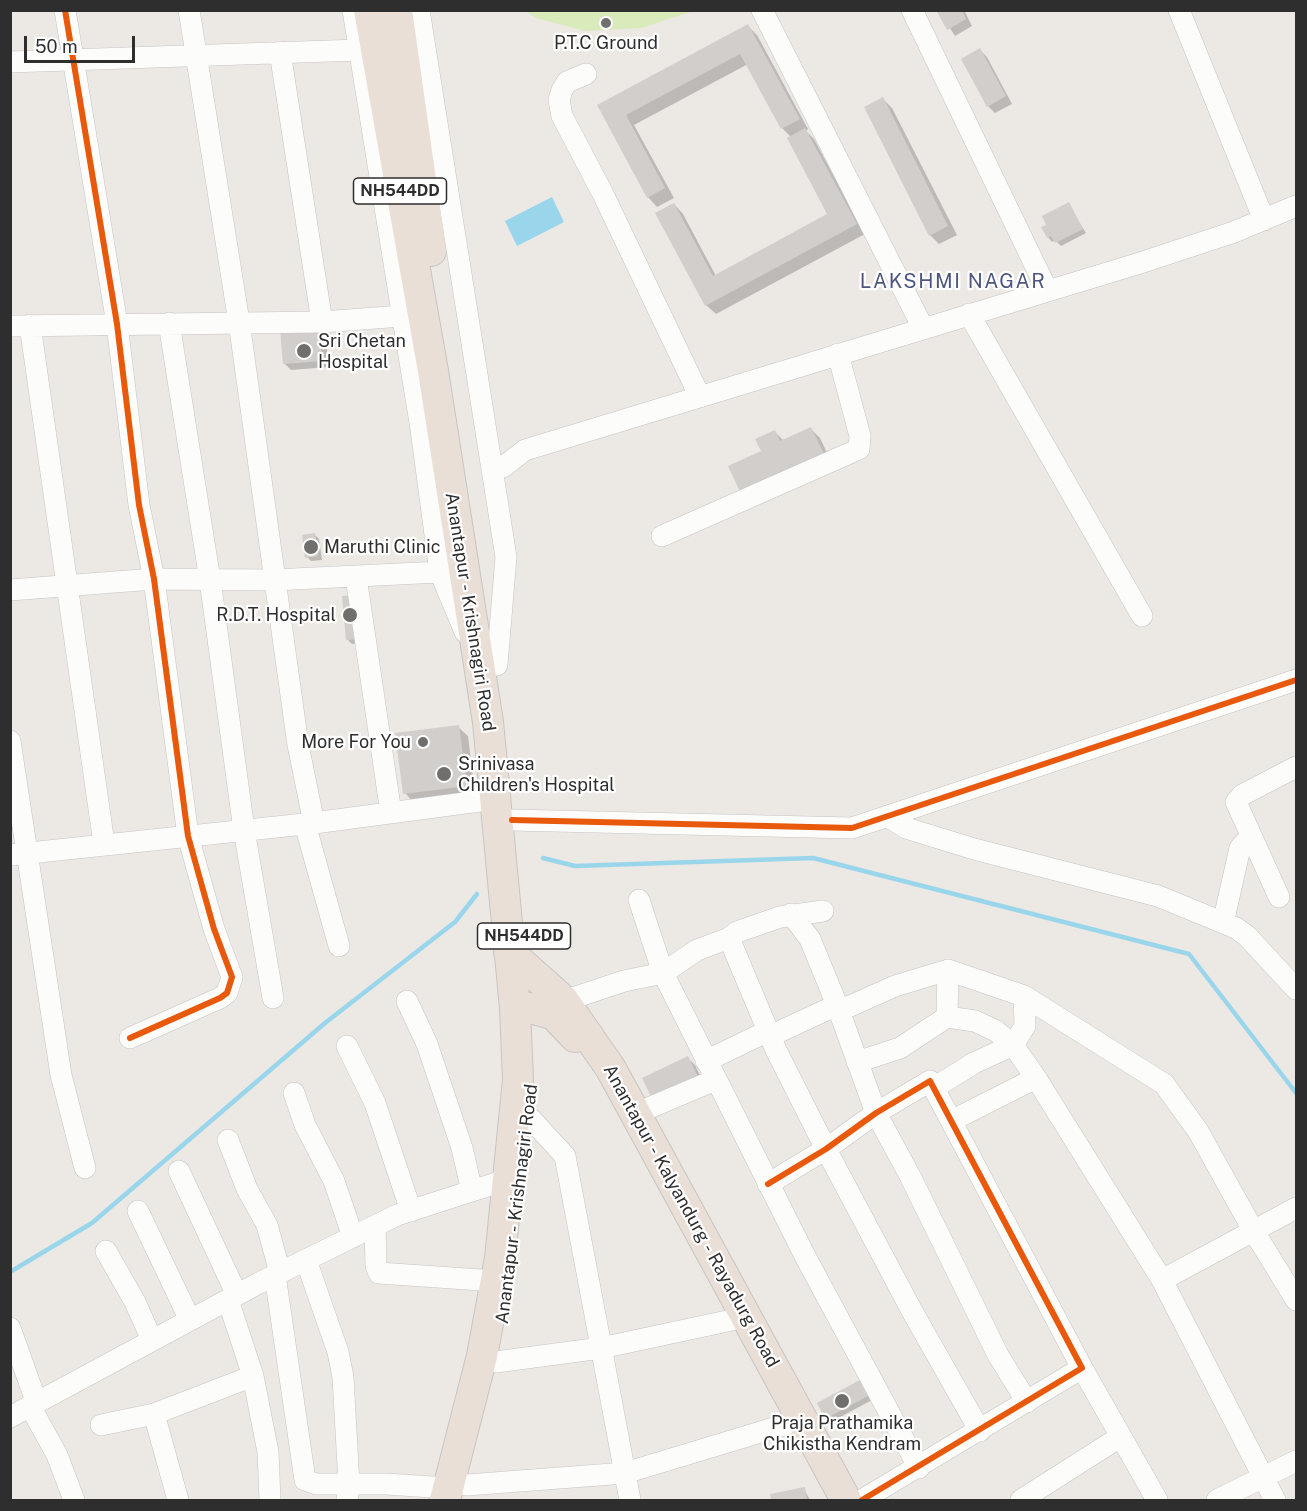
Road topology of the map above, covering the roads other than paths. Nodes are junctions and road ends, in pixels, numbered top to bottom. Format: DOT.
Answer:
graph roads {
  1 [pos="65,10"];
  2 [pos="189,10"];
  3 [pos="353,10"];
  4 [pos="369,10"];
  5 [pos="397,10"];
  6 [pos="419,10"];
  7 [pos="762,10"];
  8 [pos="912,10"];
  9 [pos="1179,10"];
  10 [pos="359,50"];
  11 [pos="280,51"];
  12 [pos="196,55"];
  13 [pos="71,60"];
  14 [pos="10,62"];
  15 [pos="586,74"];
  16 [pos="1296,206"];
  17 [pos="1264,220"];
  18 [pos="1047,290"];
  19 [pos="969,314"];
  20 [pos="402,316"];
  21 [pos="238,321"];
  22 [pos="322,322"];
  23 [pos="169,323"];
  24 [pos="117,324"];
  25 [pos="20,326"];
  26 [pos="923,328"];
  27 [pos="838,354"];
  28 [pos="440,370"];
  29 [pos="700,397"];
  30 [pos="492,469"];
  31 [pos="662,536"];
  32 [pos="440,572"];
  33 [pos="356,577"];
  34 [pos="154,579"];
  35 [pos="210,580"];
  36 [pos="273,580"];
  37 [pos="69,585"];
  38 [pos="10,590"];
  39 [pos="1142,616"];
  40 [pos="488,665"];
  41 [pos="1295,685"];
  42 [pos="10,741"];
  43 [pos="1296,767"];
  44 [pos="504,810"];
  45 [pos="391,813"];
  46 [pos="887,816"];
  47 [pos="309,824"];
  48 [pos="244,830"];
  49 [pos="188,836"];
  50 [pos="1251,836"];
  51 [pos="104,844"];
  52 [pos="18,853"];
  53 [pos="1279,897"];
  54 [pos="639,900"];
  55 [pos="823,911"];
  56 [pos="791,914"];
  57 [pos="1223,923"];
  58 [pos="729,938"];
  59 [pos="339,946"];
  60 [pos="518,960"];
  61 [pos="948,970"];
  62 [pos="663,973"];
  63 [pos="1295,985"];
  64 [pos="1024,996"];
  65 [pos="273,998"];
  66 [pos="407,1001"];
  67 [pos="564,1001"];
  68 [pos="523,1008"];
  69 [pos="838,1008"];
  70 [pos="947,1017"];
  71 [pos="769,1033"];
  72 [pos="130,1038"];
  73 [pos="1013,1045"];
  74 [pos="347,1046"];
  75 [pos="857,1062"];
  76 [pos="710,1070"];
  77 [pos="1036,1078"];
  78 [pos="934,1088"];
  79 [pos="294,1093"];
  80 [pos="637,1113"];
  81 [pos="876,1113"];
  82 [pos="531,1119"];
  83 [pos="951,1121"];
  84 [pos="228,1140"];
  85 [pos="826,1149"];
  86 [pos="85,1168"];
  87 [pos="179,1171"];
  88 [pos="508,1179"];
  89 [pos="768,1184"];
  90 [pos="472,1191"];
  91 [pos="1296,1208"];
  92 [pos="138,1211"];
  93 [pos="411,1211"];
  94 [pos="375,1226"];
  95 [pos="1253,1230"];
  96 [pos="353,1237"];
  97 [pos="106,1251"];
  98 [pos="306,1260"];
  99 [pos="277,1274"];
  100 [pos="1162,1280"];
  101 [pos="496,1281"];
  102 [pos="233,1297"];
  103 [pos="1296,1300"];
  104 [pos="190,1320"];
  105 [pos="732,1320"];
  106 [pos="10,1328"];
  107 [pos="152,1340"];
  108 [pos="601,1348"];
  109 [pos="496,1362"];
  110 [pos="1082,1368"];
  111 [pos="253,1376"];
  112 [pos="1028,1402"];
  113 [pos="33,1404"];
  114 [pos="154,1414"];
  115 [pos="10,1417"];
  116 [pos="788,1424"];
  117 [pos="101,1425"];
  118 [pos="980,1431"];
  119 [pos="1120,1437"];
  120 [pos="1296,1461"];
  121 [pos="919,1468"];
  122 [pos="625,1473"];
  123 [pos="1261,1479"];
  124 [pos="455,1491"];
  125 [pos="348,1492"];
  126 [pos="74,1500"];
  127 [pos="178,1500"];
  128 [pos="270,1500"];
  129 [pos="630,1500"];
  130 [pos="829,1500"];
  131 [pos="846,1500"];
  132 [pos="862,1500"];
  133 [pos="1021,1500"];
  134 [pos="1157,1500"];
  135 [pos="1217,1500"];
  136 [pos="1275,1500"];
  1 -- 13 [label="street"];
  2 -- 12 [label="street"];
  3 -- 10 [label="street"];
  4 -- 28 [label="highway, Anantapur - Krishnagiri Road / NH544DD"];
  5 -- 28 [label="highway, NH544DD"];
  6 -- 30 [label="street"];
  7 -- 26 [label="street"];
  8 -- 18 [label="street"];
  9 -- 17 [label="street"];
  10 -- 11 [label="street"];
  10 -- 20 [label="street"];
  11 -- 12 [label="street"];
  11 -- 22 [label="street"];
  12 -- 13 [label="street"];
  12 -- 21 [label="street"];
  13 -- 14 [label="street"];
  13 -- 24 [label="street"];
  15 -- 29 [label="street"];
  16 -- 17 [label="street"];
  17 -- 18 [label="street"];
  18 -- 19 [label="street"];
  19 -- 26 [label="street"];
  19 -- 39 [label="street"];
  20 -- 22 [label="street"];
  20 -- 32 [label="street"];
  21 -- 22 [label="street"];
  21 -- 23 [label="street"];
  21 -- 36 [label="street"];
  23 -- 24 [label="street"];
  23 -- 35 [label="street"];
  24 -- 25 [label="street"];
  24 -- 34 [label="street"];
  25 -- 37 [label="street"];
  26 -- 27 [label="street"];
  27 -- 29 [label="street"];
  27 -- 31 [label="street"];
  28 -- 40 [label="highway, Anantapur - Krishnagiri Road / NH544DD"];
  29 -- 30 [label="street"];
  30 -- 40 [label="street"];
  32 -- 33 [label="street"];
  32 -- 40 [label="street"];
  33 -- 36 [label="street"];
  33 -- 45 [label="street"];
  34 -- 35 [label="street"];
  34 -- 37 [label="street"];
  34 -- 49 [label="street"];
  35 -- 36 [label="street"];
  35 -- 48 [label="street"];
  36 -- 47 [label="street"];
  37 -- 38 [label="street"];
  37 -- 51 [label="street"];
  40 -- 44 [label="highway, Anantapur - Krishnagiri Road / NH544DD"];
  41 -- 46 [label="street"];
  42 -- 52 [label="street"];
  43 -- 50 [label="street"];
  44 -- 45 [label="street"];
  44 -- 46 [label="street"];
  44 -- 60 [label="highway, Anantapur - Krishnagiri Road / NH544DD"];
  45 -- 47 [label="street"];
  46 -- 57 [label="street"];
  47 -- 48 [label="street"];
  47 -- 59 [label="street"];
  48 -- 49 [label="street"];
  48 -- 65 [label="street"];
  49 -- 51 [label="street"];
  49 -- 72 [label="street"];
  50 -- 53 [label="street"];
  50 -- 57 [label="street"];
  51 -- 52 [label="street"];
  52 -- 86 [label="street"];
  54 -- 62 [label="street"];
  55 -- 56 [label="street"];
  56 -- 58 [label="street"];
  56 -- 69 [label="street"];
  57 -- 63 [label="street"];
  58 -- 62 [label="street"];
  58 -- 71 [label="street"];
  60 -- 67 [label="highway, Anantapur - Kalyandurg - Rayadurg Road / NH544DD"];
  60 -- 68 [label="highway, Anantapur - Krishnagiri Road / NH544DD"];
  61 -- 64 [label="street"];
  61 -- 69 [label="street"];
  61 -- 70 [label="street"];
  62 -- 67 [label="street"];
  62 -- 76 [label="street"];
  64 -- 73 [label="street"];
  64 -- 95 [label="street"];
  66 -- 90 [label="street"];
  67 -- 80 [label="highway, Anantapur - Kalyandurg - Rayadurg Road / NH544DD"];
  68 -- 82 [label="highway, Anantapur - Krishnagiri Road / NH544DD"];
  68 -- 88 [label="highway, Anantapur - Krishnagiri Road / NH544DD"];
  68 -- 105 [label="highway, Anantapur - Kalyandurg - Rayadurg Road"];
  69 -- 71 [label="street"];
  69 -- 75 [label="street"];
  70 -- 73 [label="street"];
  70 -- 75 [label="street"];
  71 -- 76 [label="street"];
  71 -- 85 [label="street"];
  73 -- 77 [label="street"];
  73 -- 78 [label="street"];
  74 -- 93 [label="street"];
  75 -- 81 [label="street"];
  76 -- 80 [label="street"];
  76 -- 89 [label="street"];
  77 -- 83 [label="street"];
  77 -- 100 [label="street"];
  78 -- 81 [label="street"];
  78 -- 83 [label="street"];
  79 -- 96 [label="street"];
  80 -- 131 [label="highway, Anantapur - Kalyandurg - Rayadurg Road / NH544DD"];
  81 -- 85 [label="street"];
  81 -- 112 [label="street"];
  82 -- 108 [label="street"];
  82 -- 109 [label="highway, Anantapur - Krishnagiri Road / NH544DD"];
  83 -- 110 [label="street"];
  84 -- 99 [label="street"];
  85 -- 89 [label="street"];
  85 -- 118 [label="street"];
  87 -- 102 [label="street"];
  88 -- 90 [label="street"];
  88 -- 101 [label="highway, Anantapur - Krishnagiri Road / NH544DD"];
  89 -- 121 [label="street"];
  90 -- 93 [label="street"];
  91 -- 95 [label="street"];
  92 -- 104 [label="street"];
  93 -- 94 [label="street"];
  94 -- 96 [label="street"];
  94 -- 101 [label="street"];
  95 -- 100 [label="street"];
  95 -- 103 [label="street"];
  96 -- 98 [label="street"];
  97 -- 107 [label="street"];
  98 -- 99 [label="street"];
  98 -- 125 [label="street"];
  99 -- 102 [label="street"];
  99 -- 125 [label="street"];
  100 -- 123 [label="street"];
  101 -- 124 [label="highway, Anantapur - Krishnagiri Road / NH544DD"];
  102 -- 104 [label="street"];
  102 -- 111 [label="street"];
  104 -- 107 [label="street"];
  105 -- 108 [label="street"];
  105 -- 116 [label="highway, Anantapur - Kalyandurg - Rayadurg Road"];
  106 -- 113 [label="street"];
  107 -- 113 [label="street"];
  108 -- 109 [label="street"];
  108 -- 122 [label="street"];
  109 -- 124 [label="highway, Anantapur - Krishnagiri Road / NH544DD"];
  110 -- 112 [label="street"];
  110 -- 119 [label="street"];
  111 -- 114 [label="street"];
  111 -- 128 [label="street"];
  112 -- 118 [label="street"];
  113 -- 115 [label="street"];
  113 -- 126 [label="street"];
  114 -- 117 [label="street"];
  114 -- 127 [label="street"];
  116 -- 122 [label="street"];
  116 -- 130 [label="highway, Anantapur - Kalyandurg - Rayadurg Road"];
  118 -- 121 [label="street"];
  119 -- 133 [label="street"];
  119 -- 134 [label="street"];
  120 -- 123 [label="street"];
  121 -- 132 [label="street"];
  122 -- 124 [label="street"];
  122 -- 129 [label="street"];
  123 -- 135 [label="street"];
  123 -- 136 [label="street"];
  124 -- 125 [label="street"];
}
